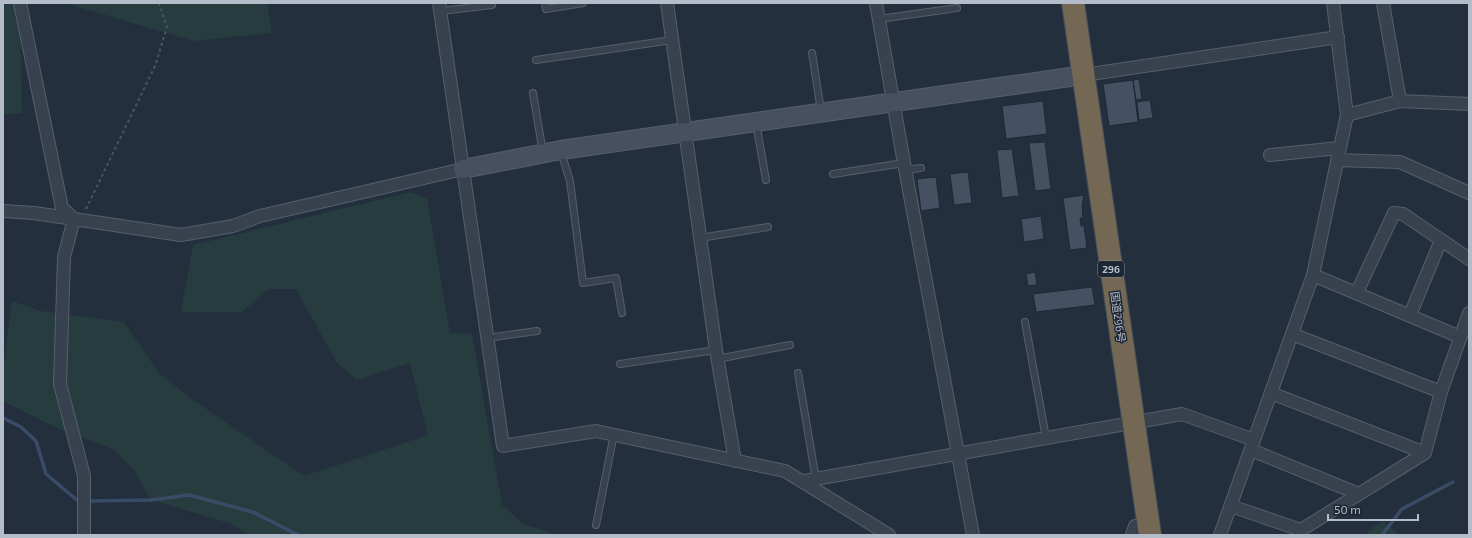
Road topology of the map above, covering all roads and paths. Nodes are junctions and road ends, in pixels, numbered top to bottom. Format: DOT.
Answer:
graph roads {
  1 [pos="20,3"];
  2 [pos="159,3"];
  3 [pos="545,3"];
  4 [pos="583,3"];
  5 [pos="667,3"];
  6 [pos="876,3"];
  7 [pos="1073,3"];
  8 [pos="1333,3"];
  9 [pos="1382,3"];
  10 [pos="492,5"];
  11 [pos="440,7"];
  12 [pos="957,8"];
  13 [pos="879,19"];
  14 [pos="1338,37"];
  15 [pos="672,40"];
  16 [pos="812,53"];
  17 [pos="536,60"];
  18 [pos="1084,75"];
  19 [pos="533,93"];
  20 [pos="1400,101"];
  21 [pos="893,102"];
  22 [pos="1469,104"];
  23 [pos="822,112"];
  24 [pos="1347,115"];
  25 [pos="756,121"];
  26 [pos="684,132"];
  27 [pos="561,150"];
  28 [pos="543,153"];
  29 [pos="1338,154"];
  30 [pos="1270,155"];
  31 [pos="904,167"];
  32 [pos="921,168"];
  33 [pos="463,169"];
  34 [pos="833,174"];
  35 [pos="766,180"];
  36 [pos="1469,193"];
  37 [pos="3,211"];
  38 [pos="74,219"];
  39 [pos="768,226"];
  40 [pos="700,238"];
  41 [pos="1441,240"];
  42 [pos="1469,259"];
  43 [pos="1313,275"];
  44 [pos="1357,292"];
  45 [pos="622,313"];
  46 [pos="1469,313"];
  47 [pos="1410,315"];
  48 [pos="1026,322"];
  49 [pos="537,330"];
  50 [pos="1292,334"];
  51 [pos="1460,337"];
  52 [pos="487,338"];
  53 [pos="790,345"];
  54 [pos="716,354"];
  55 [pos="620,364"];
  56 [pos="798,373"];
  57 [pos="1441,392"];
  58 [pos="1271,393"];
  59 [pos="1133,424"];
  60 [pos="614,434"];
  61 [pos="1046,438"];
  62 [pos="1253,445"];
  63 [pos="1425,453"];
  64 [pos="958,454"];
  65 [pos="734,461"];
  66 [pos="810,480"];
  67 [pos="1359,494"];
  68 [pos="1231,506"];
  69 [pos="596,525"];
  70 [pos="1143,531"];
  71 [pos="84,535"];
  72 [pos="889,535"];
  73 [pos="974,535"];
  74 [pos="1220,535"];
  1 -- 38 [label="street"];
  2 -- 38 [label="path"];
  3 -- 4 [label="lane"];
  5 -- 15 [label="street"];
  6 -- 13 [label="street"];
  7 -- 18 [label="highway, 国道296号 / 296"];
  8 -- 14 [label="street"];
  9 -- 20 [label="street"];
  10 -- 11 [label="lane"];
  11 -- 33 [label="street"];
  12 -- 13 [label="lane"];
  13 -- 21 [label="street"];
  14 -- 18 [label="street"];
  14 -- 24 [label="street"];
  15 -- 17 [label="lane"];
  15 -- 26 [label="street"];
  16 -- 23 [label="lane"];
  18 -- 21 [label="street"];
  18 -- 59 [label="highway, 国道296号 / 296"];
  19 -- 28 [label="lane"];
  20 -- 22 [label="street"];
  20 -- 24 [label="street"];
  21 -- 23 [label="street"];
  21 -- 31 [label="street"];
  23 -- 25 [label="street"];
  24 -- 29 [label="street"];
  25 -- 26 [label="street"];
  25 -- 35 [label="lane"];
  26 -- 27 [label="street"];
  26 -- 40 [label="street"];
  27 -- 28 [label="street"];
  27 -- 45 [label="lane"];
  28 -- 33 [label="street"];
  29 -- 30 [label="street"];
  29 -- 36 [label="street"];
  29 -- 43 [label="street"];
  31 -- 32 [label="lane"];
  31 -- 34 [label="lane"];
  31 -- 64 [label="street"];
  33 -- 38 [label="street"];
  33 -- 52 [label="street"];
  37 -- 38 [label="street"];
  38 -- 71 [label="street"];
  39 -- 40 [label="lane"];
  40 -- 54 [label="street"];
  41 -- 42 [label="street"];
  41 -- 44 [label="street"];
  41 -- 47 [label="street"];
  43 -- 44 [label="street"];
  43 -- 50 [label="street"];
  44 -- 47 [label="street"];
  46 -- 51 [label="street"];
  47 -- 51 [label="street"];
  48 -- 61 [label="lane"];
  49 -- 52 [label="lane"];
  50 -- 57 [label="street"];
  50 -- 58 [label="street"];
  51 -- 57 [label="street"];
  52 -- 60 [label="street"];
  53 -- 54 [label="lane"];
  54 -- 55 [label="lane"];
  54 -- 65 [label="street"];
  56 -- 66 [label="lane"];
  57 -- 63 [label="street"];
  58 -- 62 [label="street"];
  58 -- 63 [label="street"];
  59 -- 61 [label="street"];
  59 -- 62 [label="street"];
  59 -- 70 [label="highway, 国道296号 / 296"];
  60 -- 65 [label="street"];
  60 -- 69 [label="lane"];
  61 -- 64 [label="street"];
  62 -- 67 [label="street"];
  62 -- 68 [label="street"];
  63 -- 67 [label="street"];
  64 -- 66 [label="street"];
  64 -- 73 [label="street"];
  65 -- 66 [label="street"];
  66 -- 72 [label="street"];
  67 -- 68 [label="street"];
  68 -- 74 [label="street"];
}
